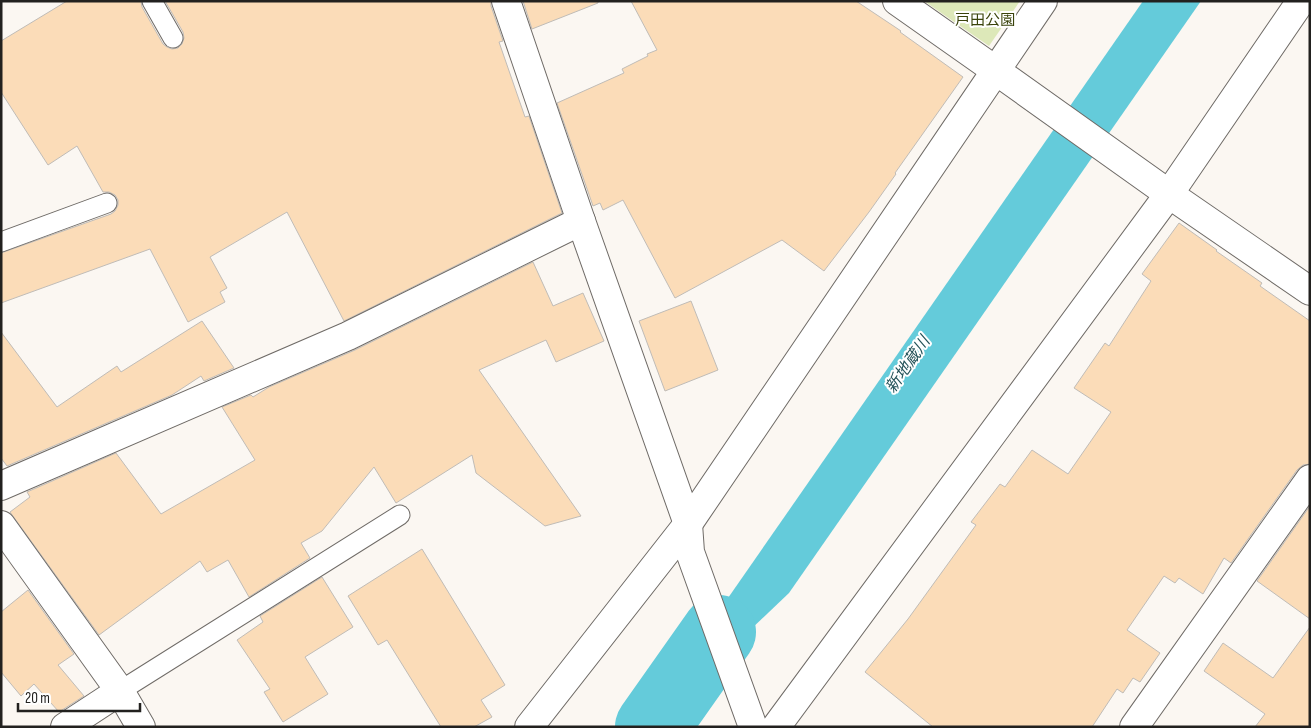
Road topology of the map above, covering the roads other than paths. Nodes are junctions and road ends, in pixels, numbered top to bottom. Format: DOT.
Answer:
graph roads {
  1 [pos="152,1"];
  2 [pos="506,1"];
  3 [pos="897,1"];
  4 [pos="1042,1"];
  5 [pos="1301,1"];
  6 [pos="173,38"];
  7 [pos="1003,76"];
  8 [pos="1160,188"];
  9 [pos="107,203"];
  10 [pos="581,222"];
  11 [pos="1,242"];
  12 [pos="1310,291"];
  13 [pos="1310,479"];
  14 [pos="1,486"];
  15 [pos="400,515"];
  16 [pos="688,524"];
  17 [pos="1,525"];
  18 [pos="120,691"];
  19 [pos="761,726"];
  20 [pos="65,727"];
  21 [pos="141,727"];
  22 [pos="529,727"];
  23 [pos="1134,727"];
  1 -- 6 [label="lane"];
  2 -- 10 [label="street"];
  3 -- 7 [label="street"];
  4 -- 7 [label="street"];
  5 -- 8 [label="street"];
  7 -- 8 [label="street"];
  7 -- 16 [label="street"];
  8 -- 12 [label="street"];
  8 -- 19 [label="street"];
  9 -- 11 [label="lane"];
  10 -- 14 [label="street"];
  10 -- 16 [label="street"];
  13 -- 23 [label="street"];
  15 -- 18 [label="lane"];
  16 -- 19 [label="street"];
  16 -- 22 [label="street"];
  17 -- 18 [label="street"];
  18 -- 20 [label="street"];
  18 -- 21 [label="street"];
}
